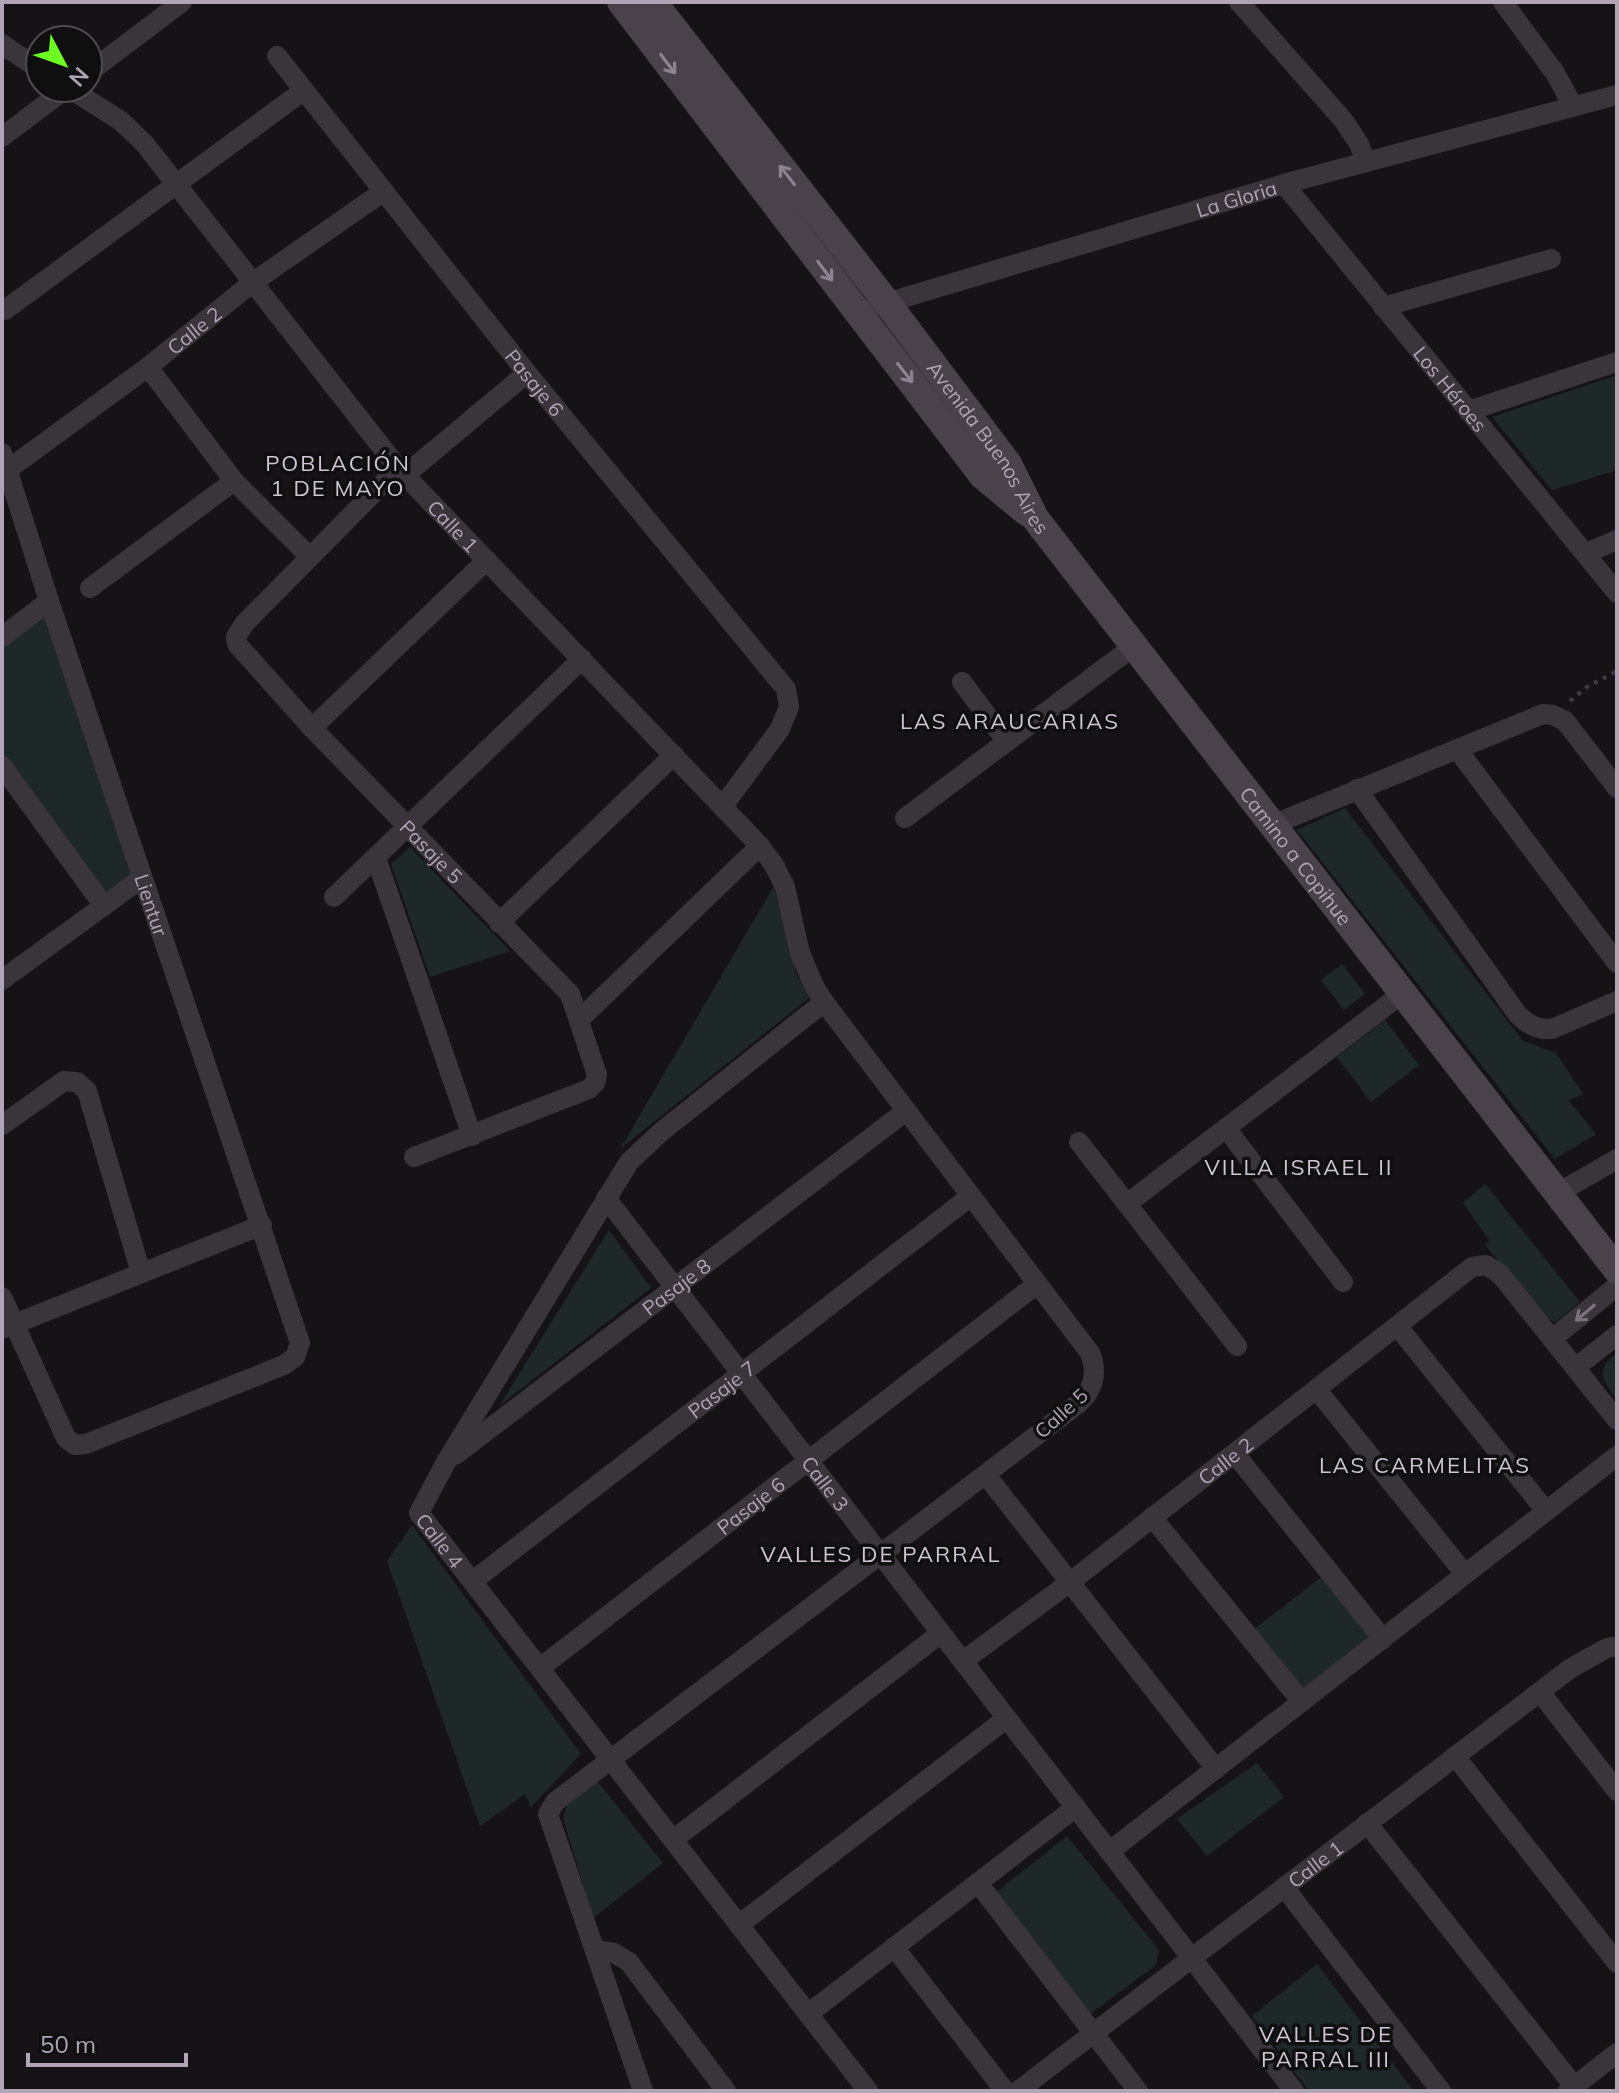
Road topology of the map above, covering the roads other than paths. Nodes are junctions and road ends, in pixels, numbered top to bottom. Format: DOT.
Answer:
graph roads {
  1 [pos="182,2"];
  2 [pos="621,2"];
  3 [pos="653,2"];
  4 [pos="1239,2"];
  5 [pos="1503,2"];
  6 [pos="2,44"];
  7 [pos="277,56"];
  8 [pos="24,59"];
  9 [pos="104,61"];
  10 [pos="303,91"];
  11 [pos="1617,95"];
  12 [pos="46,104"];
  13 [pos="92,104"];
  14 [pos="1573,106"];
  15 [pos="2,137"];
  16 [pos="1366,162"];
  17 [pos="176,184"];
  18 [pos="1284,184"];
  19 [pos="384,191"];
  20 [pos="1551,259"];
  21 [pos="252,283"];
  22 [pos="887,303"];
  23 [pos="1383,307"];
  24 [pos="5,310"];
  25 [pos="856,312"];
  26 [pos="1617,362"];
  27 [pos="148,367"];
  28 [pos="527,373"];
  29 [pos="1468,411"];
  30 [pos="4,466"];
  31 [pos="401,471"];
  32 [pos="234,481"];
  33 [pos="1035,518"];
  34 [pos="1617,540"];
  35 [pos="1586,553"];
  36 [pos="310,557"];
  37 [pos="487,560"];
  38 [pos="90,588"];
  39 [pos="1617,593"];
  40 [pos="49,601"];
  41 [pos="2,637"];
  42 [pos="1134,646"];
  43 [pos="582,659"];
  44 [pos="962,682"];
  45 [pos="312,728"];
  46 [pos="1007,742"];
  47 [pos="1457,749"];
  48 [pos="674,755"];
  49 [pos="2,766"];
  50 [pos="1617,788"];
  51 [pos="1357,789"];
  52 [pos="723,806"];
  53 [pos="905,818"];
  54 [pos="1272,825"];
  55 [pos="409,826"];
  56 [pos="760,846"];
  57 [pos="376,858"];
  58 [pos="142,878"];
  59 [pos="334,897"];
  60 [pos="104,906"];
  61 [pos="499,923"];
  62 [pos="1617,963"];
  63 [pos="2,980"];
  64 [pos="1403,993"];
  65 [pos="1617,1001"];
  66 [pos="824,1002"];
  67 [pos="580,1019"];
  68 [pos="906,1111"];
  69 [pos="2,1125"];
  70 [pos="1226,1128"];
  71 [pos="472,1136"];
  72 [pos="1079,1142"];
  73 [pos="414,1157"];
  74 [pos="1617,1159"];
  75 [pos="1558,1193"];
  76 [pos="971,1196"];
  77 [pos="606,1198"];
  78 [pos="1128,1203"];
  79 [pos="262,1225"];
  80 [pos="1617,1270"];
  81 [pos="141,1273"];
  82 [pos="1343,1282"];
  83 [pos="1037,1284"];
  84 [pos="1617,1286"];
  85 [pos="675,1287"];
  86 [pos="2,1297"];
  87 [pos="8,1326"];
  88 [pos="1398,1327"];
  89 [pos="1617,1335"];
  90 [pos="1552,1339"];
  91 [pos="1237,1346"];
  92 [pos="1575,1368"];
  93 [pos="742,1374"];
  94 [pos="1317,1390"];
  95 [pos="1617,1420"];
  96 [pos="1235,1454"];
  97 [pos="1617,1456"];
  98 [pos="809,1460"];
  99 [pos="446,1462"];
  100 [pos="986,1475"];
  101 [pos="1546,1511"];
  102 [pos="1152,1517"];
  103 [pos="881,1554"];
  104 [pos="1465,1574"];
  105 [pos="473,1581"];
  106 [pos="1069,1583"];
  107 [pos="941,1633"];
  108 [pos="1383,1639"];
  109 [pos="1617,1646"];
  110 [pos="963,1661"];
  111 [pos="540,1668"];
  112 [pos="1540,1692"];
  113 [pos="1302,1702"];
  114 [pos="1007,1718"];
  115 [pos="1455,1756"];
  116 [pos="611,1759"];
  117 [pos="1216,1769"];
  118 [pos="1617,1791"];
  119 [pos="1076,1807"];
  120 [pos="1367,1823"];
  121 [pos="673,1840"];
  122 [pos="1110,1851"];
  123 [pos="978,1883"];
  124 [pos="1284,1887"];
  125 [pos="739,1925"];
  126 [pos="894,1947"];
  127 [pos="595,1950"];
  128 [pos="1191,1957"];
  129 [pos="1617,1963"];
  130 [pos="808,2014"];
  131 [pos="1094,2033"];
  132 [pos="1617,2053"];
  133 [pos="1571,2089"];
  134 [pos="643,2091"];
  135 [pos="726,2091"];
  136 [pos="868,2091"];
  137 [pos="1005,2091"];
  138 [pos="1018,2091"];
  139 [pos="1138,2091"];
  140 [pos="1294,2091"];
  141 [pos="1441,2091"];
  1 -- 9 [label="street"];
  2 -- 25 [label="street, Avenida Buenos Aires, one-way"];
  22 -- 3 [label="street, Avenida Buenos Aires, one-way"];
  4 -- 16 [label="street"];
  5 -- 14 [label="street"];
  6 -- 8 [label="street"];
  7 -- 10 [label="street, Pasaje 6"];
  10 -- 17 [label="street"];
  10 -- 19 [label="street, Pasaje 6"];
  11 -- 14 [label="street, La Gloria"];
  12 -- 15 [label="street"];
  13 -- 17 [label="street, Calle 1"];
  14 -- 16 [label="street, La Gloria"];
  16 -- 18 [label="street, La Gloria"];
  17 -- 21 [label="street, Calle 1"];
  17 -- 24 [label="street"];
  18 -- 22 [label="street, La Gloria"];
  18 -- 23 [label="street, Los Héroes"];
  19 -- 21 [label="street, Calle 2"];
  19 -- 28 [label="street, Pasaje 6"];
  20 -- 23 [label="street"];
  21 -- 27 [label="street, Calle 2"];
  21 -- 31 [label="street, Calle 1"];
  22 -- 25 [label="street, La Gloria"];
  22 -- 33 [label="street, Avenida Buenos Aires"];
  23 -- 29 [label="street, Los Héroes"];
  25 -- 33 [label="street, Avenida Buenos Aires, one-way"];
  26 -- 29 [label="street"];
  27 -- 30 [label="street, Calle 2"];
  27 -- 32 [label="street"];
  28 -- 31 [label="street"];
  28 -- 52 [label="street, Pasaje 6"];
  29 -- 35 [label="street, Los Héroes"];
  30 -- 40 [label="street, Lientur"];
  31 -- 36 [label="street"];
  31 -- 37 [label="street, Calle 1"];
  32 -- 36 [label="street"];
  32 -- 38 [label="street"];
  33 -- 42 [label="street, Camino a Copihue"];
  34 -- 35 [label="street"];
  35 -- 39 [label="street, Los Héroes"];
  36 -- 45 [label="street, Pasaje 5"];
  37 -- 43 [label="street, Calle 1"];
  37 -- 45 [label="street"];
  40 -- 41 [label="street"];
  40 -- 58 [label="street, Lientur"];
  42 -- 46 [label="street"];
  42 -- 54 [label="street, Camino a Copihue"];
  43 -- 48 [label="street, Calle 1"];
  43 -- 55 [label="street"];
  44 -- 46 [label="street"];
  45 -- 55 [label="street, Pasaje 5"];
  46 -- 53 [label="street"];
  47 -- 50 [label="street"];
  47 -- 51 [label="street"];
  47 -- 62 [label="street"];
  48 -- 52 [label="street, Calle 1"];
  48 -- 61 [label="street"];
  49 -- 60 [label="street"];
  51 -- 54 [label="street"];
  51 -- 65 [label="street"];
  52 -- 56 [label="street, Calle 1"];
  54 -- 64 [label="street, Camino a Copihue"];
  55 -- 57 [label="street"];
  55 -- 61 [label="street, Pasaje 5"];
  56 -- 66 [label="street, Calle 5"];
  56 -- 67 [label="street"];
  57 -- 59 [label="street"];
  57 -- 71 [label="street"];
  58 -- 60 [label="street"];
  58 -- 79 [label="street, Lientur"];
  60 -- 63 [label="street"];
  61 -- 67 [label="street, Pasaje 5"];
  64 -- 70 [label="street"];
  64 -- 75 [label="street, Camino a Copihue"];
  66 -- 68 [label="street, Calle 5"];
  66 -- 77 [label="street, Calle 4"];
  67 -- 71 [label="street, Pasaje 5"];
  68 -- 76 [label="street, Calle 5"];
  68 -- 85 [label="street, Pasaje 8"];
  69 -- 81 [label="street"];
  70 -- 78 [label="street"];
  70 -- 82 [label="street"];
  71 -- 73 [label="street"];
  72 -- 78 [label="street"];
  74 -- 75 [label="street"];
  75 -- 80 [label="street, Camino a Copihue"];
  76 -- 83 [label="street, Calle 5"];
  76 -- 93 [label="street, Pasaje 7"];
  77 -- 85 [label="street, Calle 3"];
  77 -- 99 [label="street, Calle 4"];
  78 -- 91 [label="street"];
  79 -- 81 [label="street"];
  79 -- 87 [label="street, Lientur"];
  81 -- 87 [label="street"];
  83 -- 98 [label="street, Pasaje 6"];
  83 -- 100 [label="street, Calle 5"];
  84 -- 90 [label="street, one-way"];
  85 -- 93 [label="street, Calle 3"];
  85 -- 99 [label="street, Pasaje 8"];
  86 -- 87 [label="street"];
  88 -- 90 [label="street, Calle 2"];
  88 -- 94 [label="street, Calle 2"];
  88 -- 101 [label="street"];
  89 -- 92 [label="street"];
  90 -- 92 [label="street"];
  92 -- 95 [label="street"];
  93 -- 98 [label="street, Calle 3"];
  93 -- 105 [label="street, Pasaje 7"];
  94 -- 96 [label="street, Calle 2"];
  94 -- 104 [label="street"];
  96 -- 102 [label="street, Calle 2"];
  96 -- 108 [label="street"];
  97 -- 101 [label="street"];
  98 -- 103 [label="street, Calle 3"];
  98 -- 111 [label="street, Pasaje 6"];
  99 -- 105 [label="street, Calle 4"];
  100 -- 103 [label="street, Calle 5"];
  100 -- 106 [label="street"];
  101 -- 104 [label="street"];
  102 -- 106 [label="street, Calle 2"];
  102 -- 113 [label="street"];
  103 -- 107 [label="street, Calle 3"];
  103 -- 116 [label="street, Calle 5"];
  104 -- 108 [label="street"];
  105 -- 111 [label="street, Calle 4"];
  106 -- 110 [label="street, Calle 2"];
  106 -- 117 [label="street"];
  107 -- 110 [label="street, Calle 3"];
  107 -- 121 [label="street"];
  108 -- 113 [label="street"];
  109 -- 112 [label="street, Calle 1"];
  110 -- 114 [label="street, Calle 3"];
  111 -- 116 [label="street, Calle 4"];
  112 -- 115 [label="street, Calle 1"];
  112 -- 118 [label="street"];
  113 -- 117 [label="street"];
  114 -- 119 [label="street, Calle 3"];
  114 -- 125 [label="street"];
  115 -- 120 [label="street, Calle 1"];
  115 -- 129 [label="street"];
  116 -- 121 [label="street, Calle 4"];
  116 -- 127 [label="street, Calle 5"];
  117 -- 122 [label="street"];
  119 -- 122 [label="street, Calle 3"];
  119 -- 123 [label="street"];
  120 -- 124 [label="street, Calle 1"];
  120 -- 133 [label="street"];
  121 -- 125 [label="street, Calle 4"];
  122 -- 128 [label="street, Calle 3"];
  123 -- 126 [label="street"];
  123 -- 131 [label="street"];
  124 -- 128 [label="street, Calle 1"];
  124 -- 141 [label="street"];
  125 -- 130 [label="street, Calle 4"];
  126 -- 130 [label="street"];
  126 -- 137 [label="street"];
  127 -- 134 [label="street"];
  127 -- 135 [label="street"];
  128 -- 131 [label="street, Calle 1"];
  128 -- 140 [label="street, Calle 3"];
  130 -- 136 [label="street, Calle 4"];
  131 -- 138 [label="street, Calle 1"];
  131 -- 139 [label="street"];
  132 -- 133 [label="street"];
}
